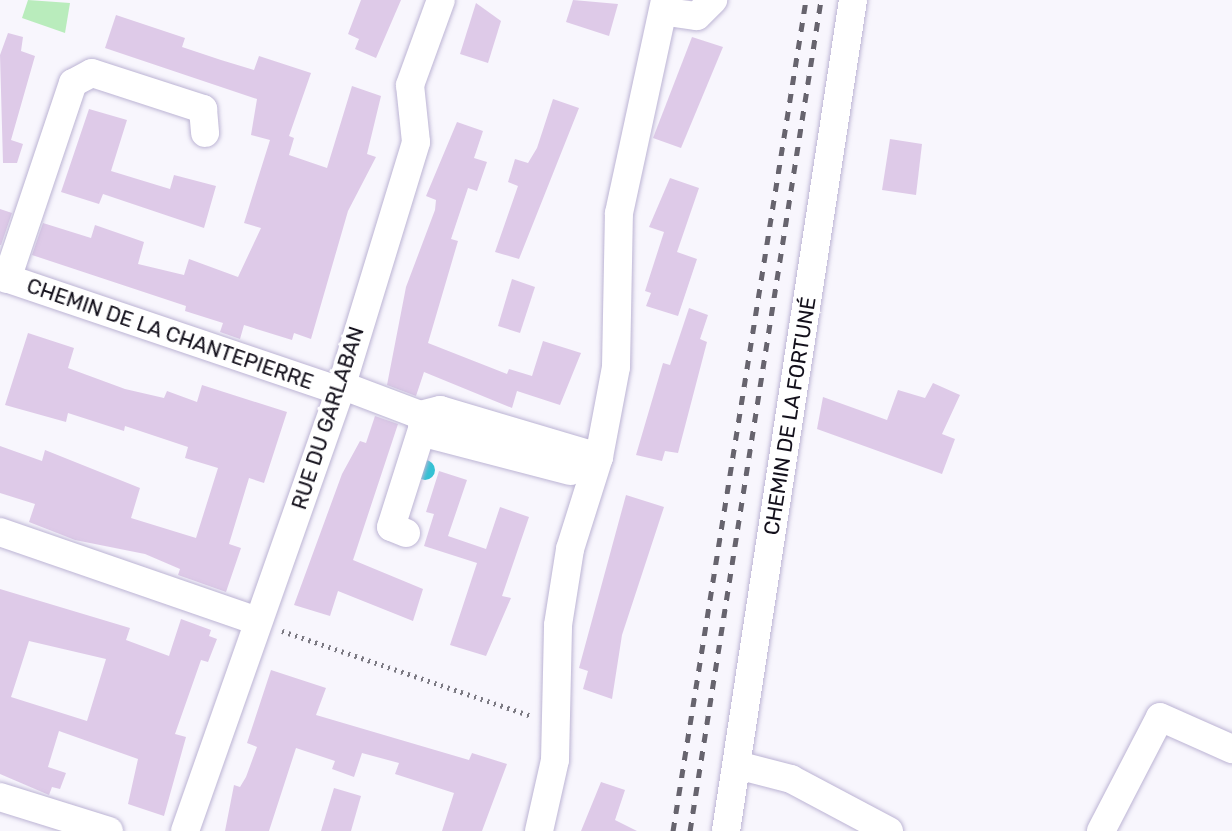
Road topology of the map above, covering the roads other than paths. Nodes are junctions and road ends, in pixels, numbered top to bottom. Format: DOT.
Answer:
graph roads {
  1 [pos="441,0"];
  2 [pos="713,0"];
  3 [pos="853,0"];
  4 [pos="666,6"];
  5 [pos="205,133"];
  6 [pos="4,277"];
  7 [pos="340,388"];
  8 [pos="421,421"];
  9 [pos="594,466"];
  10 [pos="0,532"];
  11 [pos="406,533"];
  12 [pos="257,621"];
  13 [pos="1232,749"];
  14 [pos="737,765"];
  15 [pos="0,797"];
  16 [pos="109,831"];
  17 [pos="185,831"];
  18 [pos="539,831"];
  19 [pos="726,831"];
  20 [pos="889,831"];
  21 [pos="1101,831"];
  1 -- 7 [label="street, RUE DU GARLABAN"];
  2 -- 4 [label="street"];
  3 -- 14 [label="street, CHEMIN DE LA FORTUNÉ"];
  4 -- 9 [label="street"];
  5 -- 6 [label="street"];
  6 -- 7 [label="street, CHEMIN DE LA CHANTEPIERRE"];
  7 -- 8 [label="street, CHEMIN DE LA CHANTEPIERRE"];
  7 -- 12 [label="street, RUE DU GARLABAN"];
  8 -- 9 [label="street"];
  8 -- 11 [label="street"];
  9 -- 18 [label="street"];
  10 -- 12 [label="street"];
  12 -- 17 [label="street, RUE DU GARLABAN"];
  13 -- 21 [label="street"];
  14 -- 19 [label="street, CHEMIN DE LA FORTUNÉ"];
  14 -- 20 [label="street"];
  15 -- 16 [label="street"];
}
